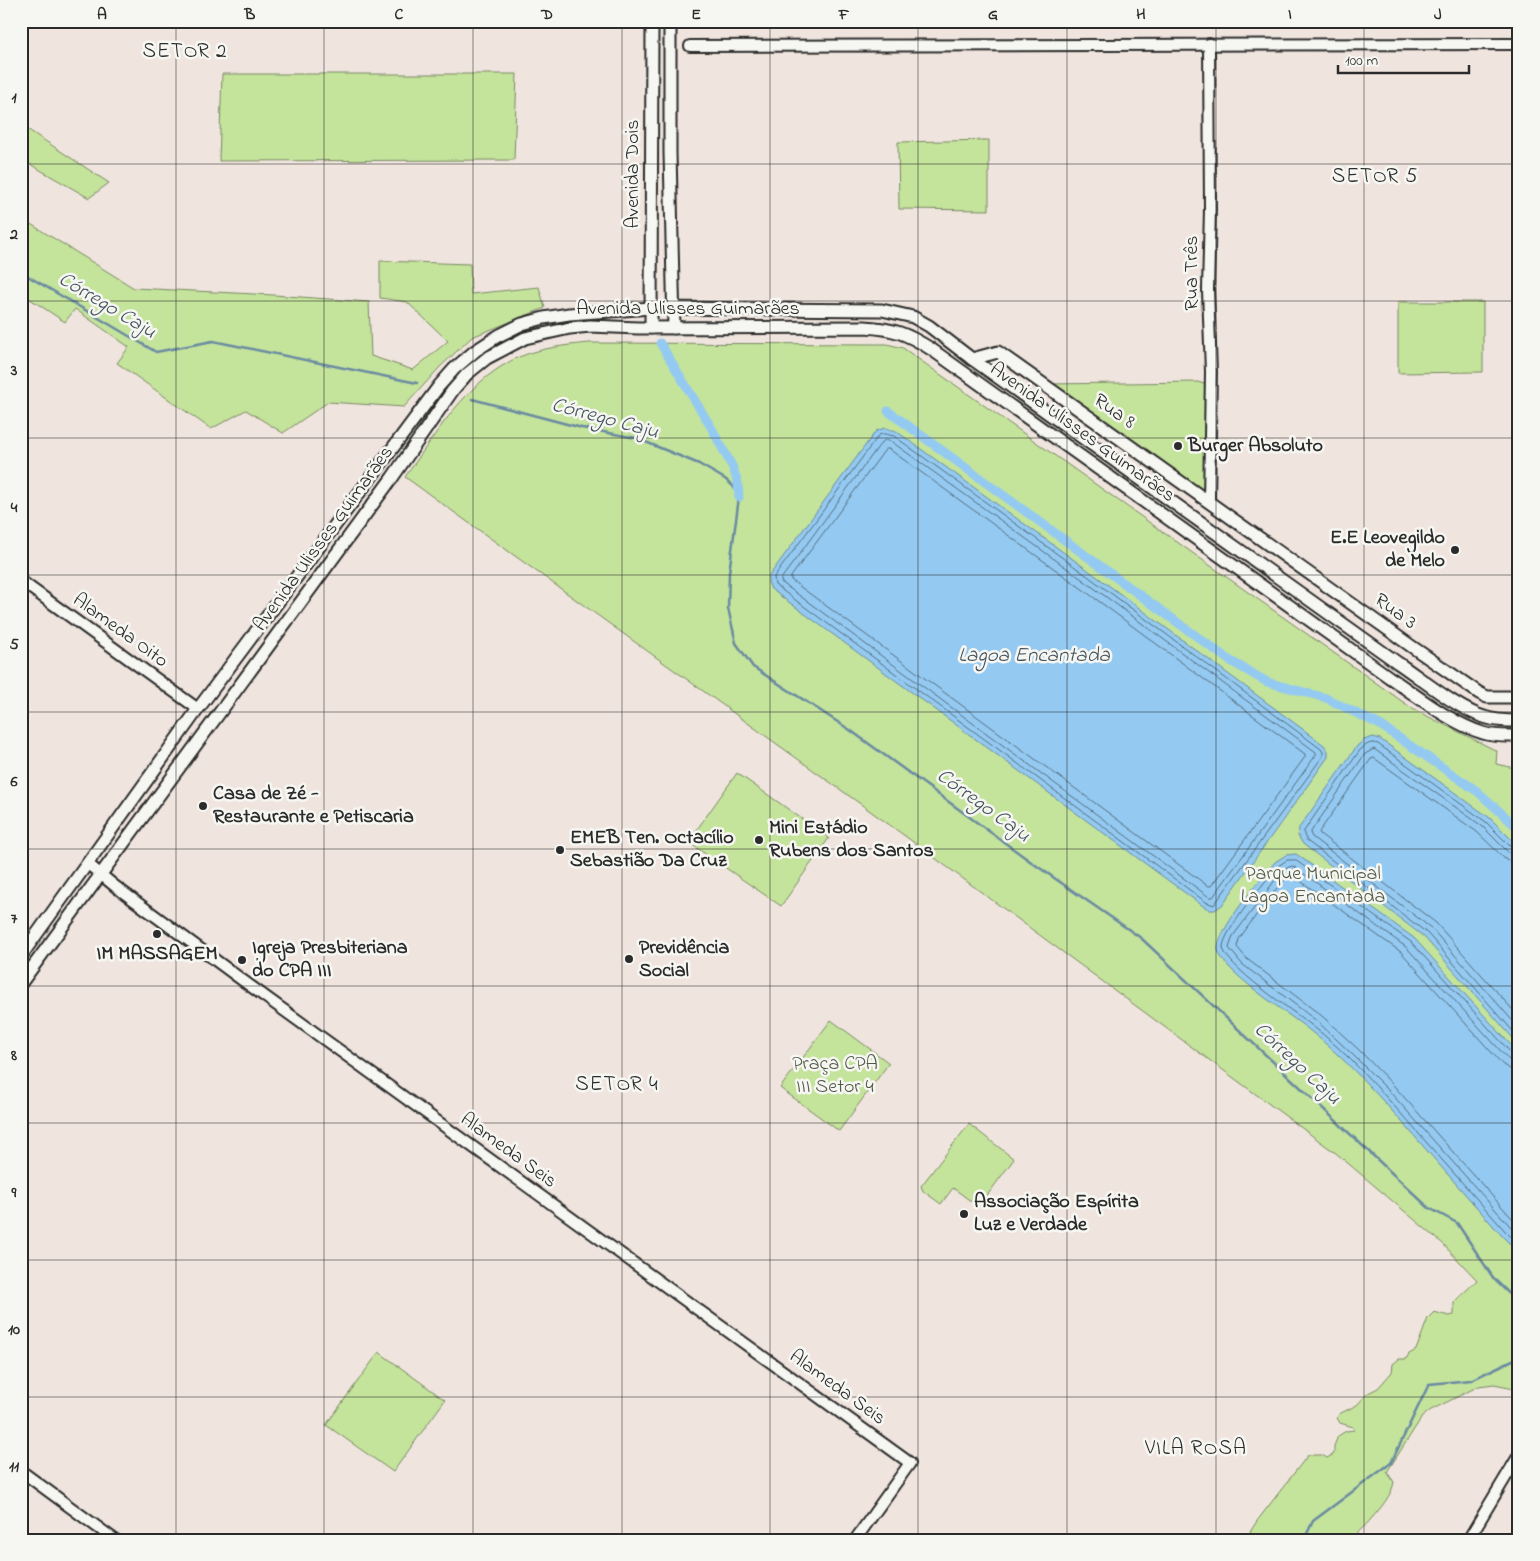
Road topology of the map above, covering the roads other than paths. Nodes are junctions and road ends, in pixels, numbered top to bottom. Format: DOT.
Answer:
graph roads {
  1 [pos="652,21"];
  2 [pos="670,21"];
  3 [pos="1209,44"];
  4 [pos="1519,44"];
  5 [pos="690,46"];
  6 [pos="651,308"];
  7 [pos="672,308"];
  8 [pos="651,328"];
  9 [pos="674,328"];
  10 [pos="972,359"];
  11 [pos="439,386"];
  12 [pos="453,390"];
  13 [pos="1209,502"];
  14 [pos="21,581"];
  15 [pos="1398,663"];
  16 [pos="1389,676"];
  17 [pos="1519,697"];
  18 [pos="198,709"];
  19 [pos="1519,721"];
  20 [pos="1519,736"];
  21 [pos="88,864"];
  22 [pos="100,875"];
  23 [pos="21,956"];
  24 [pos="21,983"];
  25 [pos="1519,1454"];
  26 [pos="21,1471"];
  27 [pos="115,1540"];
  28 [pos="855,1540"];
  29 [pos="1468,1540"];
  1 -- 6 [label="main road, Avenida Dois"];
  2 -- 7 [label="main road, Avenida Dois"];
  3 -- 4 [label="street"];
  3 -- 5 [label="street"];
  3 -- 13 [label="street, Rua Três"];
  6 -- 7 [label="main road, Avenida Ulisses Guimarães"];
  6 -- 8 [label="main road, Avenida Dois"];
  6 -- 11 [label="main road, Avenida Ulisses Guimarães"];
  7 -- 9 [label="main road, Avenida Dois"];
  7 -- 10 [label="main road, Avenida Ulisses Guimarães"];
  8 -- 9 [label="main road, Avenida Ulisses Guimarães"];
  8 -- 12 [label="main road, Avenida Ulisses Guimarães"];
  9 -- 16 [label="main road, Avenida Ulisses Guimarães"];
  10 -- 13 [label="main road, Rua 8"];
  10 -- 15 [label="main road, Avenida Ulisses Guimarães"];
  11 -- 12 [label="main road"];
  11 -- 18 [label="main road, Avenida Ulisses Guimarães"];
  12 -- 22 [label="main road, Avenida Ulisses Guimarães"];
  13 -- 17 [label="main road, Rua 3"];
  14 -- 18 [label="street, Alameda Oito"];
  15 -- 16 [label="main road"];
  15 -- 19 [label="main road, Avenida Ulisses Guimarães"];
  16 -- 20 [label="main road, Avenida Ulisses Guimarães"];
  18 -- 21 [label="main road, Avenida Ulisses Guimarães"];
  21 -- 22 [label="street, Alameda Seis"];
  21 -- 23 [label="main road, Avenida Ulisses Guimarães"];
  22 -- 24 [label="main road, Avenida Ulisses Guimarães"];
  22 -- 28 [label="street, Alameda Seis"];
  25 -- 29 [label="street"];
  26 -- 27 [label="street"];
}
